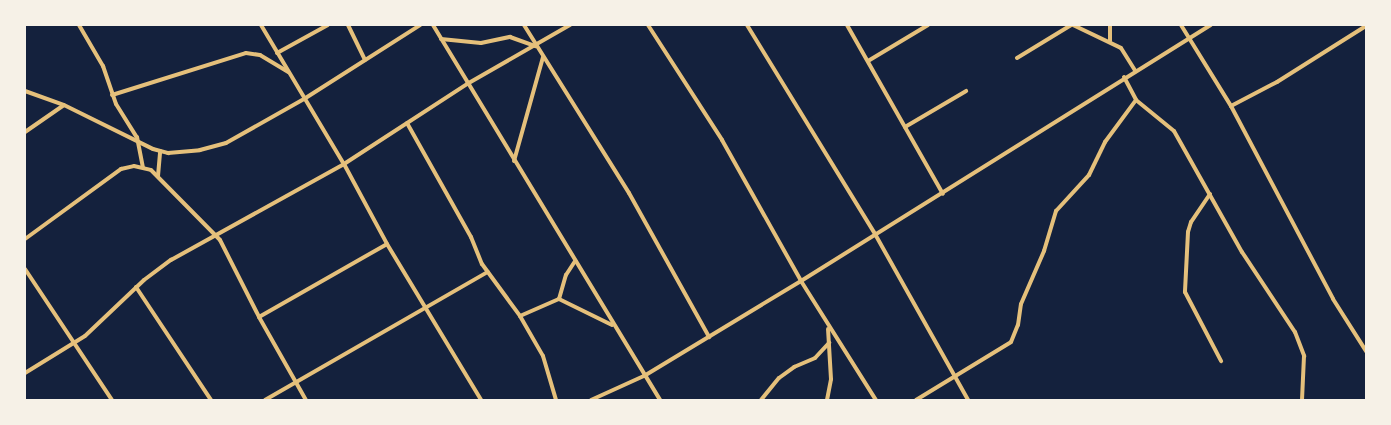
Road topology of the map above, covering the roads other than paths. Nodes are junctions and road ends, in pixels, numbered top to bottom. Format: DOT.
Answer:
graph roads {
  1 [pos="79,25"];
  2 [pos="261,25"];
  3 [pos="328,25"];
  4 [pos="348,25"];
  5 [pos="420,25"];
  6 [pos="433,25"];
  7 [pos="524,25"];
  8 [pos="570,25"];
  9 [pos="648,25"];
  10 [pos="748,25"];
  11 [pos="847,25"];
  12 [pos="928,25"];
  13 [pos="1072,25"];
  14 [pos="1110,25"];
  15 [pos="1181,25"];
  16 [pos="1210,25"];
  17 [pos="1366,26"];
  18 [pos="1360,27"];
  19 [pos="1189,38"];
  20 [pos="442,39"];
  21 [pos="1110,41"];
  22 [pos="536,46"];
  23 [pos="277,53"];
  24 [pos="543,57"];
  25 [pos="1017,58"];
  26 [pos="365,60"];
  27 [pos="868,61"];
  28 [pos="1134,70"];
  29 [pos="288,72"];
  30 [pos="1124,77"];
  31 [pos="467,84"];
  32 [pos="25,91"];
  33 [pos="966,91"];
  34 [pos="112,95"];
  35 [pos="304,99"];
  36 [pos="1136,100"];
  37 [pos="64,105"];
  38 [pos="1231,106"];
  39 [pos="407,123"];
  40 [pos="905,127"];
  41 [pos="25,132"];
  42 [pos="139,142"];
  43 [pos="160,151"];
  44 [pos="514,161"];
  45 [pos="344,164"];
  46 [pos="143,167"];
  47 [pos="158,176"];
  48 [pos="943,194"];
  49 [pos="1210,194"];
  50 [pos="876,234"];
  51 [pos="216,235"];
  52 [pos="25,239"];
  53 [pos="387,244"];
  54 [pos="575,261"];
  55 [pos="25,268"];
  56 [pos="488,272"];
  57 [pos="801,281"];
  58 [pos="136,288"];
  59 [pos="558,299"];
  60 [pos="427,308"];
  61 [pos="520,316"];
  62 [pos="259,317"];
  63 [pos="613,325"];
  64 [pos="828,327"];
  65 [pos="709,337"];
  66 [pos="76,342"];
  67 [pos="829,343"];
  68 [pos="1366,351"];
  69 [pos="1221,360"];
  70 [pos="25,373"];
  71 [pos="644,376"];
  72 [pos="954,377"];
  73 [pos="296,383"];
  74 [pos="112,400"];
  75 [pos="211,400"];
  76 [pos="265,400"];
  77 [pos="306,400"];
  78 [pos="481,400"];
  79 [pos="556,400"];
  80 [pos="592,400"];
  81 [pos="660,400"];
  82 [pos="761,400"];
  83 [pos="827,400"];
  84 [pos="876,400"];
  85 [pos="916,400"];
  86 [pos="968,400"];
  87 [pos="1302,400"];
  1 -- 34 [label="street"];
  2 -- 23 [label="street"];
  3 -- 23 [label="street"];
  4 -- 26 [label="street"];
  5 -- 26 [label="street"];
  6 -- 20 [label="street"];
  7 -- 22 [label="street"];
  8 -- 22 [label="street"];
  9 -- 57 [label="street"];
  10 -- 50 [label="street"];
  11 -- 27 [label="street"];
  12 -- 27 [label="street"];
  13 -- 21 [label="street"];
  13 -- 25 [label="street"];
  14 -- 21 [label="street"];
  15 -- 19 [label="street"];
  16 -- 19 [label="street"];
  17 -- 18 [label="street"];
  18 -- 38 [label="street"];
  19 -- 28 [label="street"];
  19 -- 38 [label="street"];
  20 -- 22 [label="street"];
  20 -- 31 [label="street"];
  21 -- 28 [label="street"];
  22 -- 24 [label="street"];
  22 -- 31 [label="street"];
  23 -- 29 [label="street"];
  24 -- 44 [label="street"];
  24 -- 65 [label="street"];
  26 -- 35 [label="street"];
  27 -- 40 [label="street"];
  28 -- 30 [label="street"];
  29 -- 34 [label="street"];
  29 -- 35 [label="street"];
  30 -- 36 [label="street"];
  30 -- 48 [label="street"];
  31 -- 39 [label="street"];
  31 -- 44 [label="street"];
  32 -- 37 [label="street"];
  33 -- 40 [label="street"];
  34 -- 42 [label="street"];
  35 -- 43 [label="street"];
  35 -- 45 [label="street"];
  36 -- 49 [label="street"];
  36 -- 72 [label="street"];
  37 -- 41 [label="street"];
  37 -- 42 [label="street"];
  38 -- 68 [label="street"];
  39 -- 45 [label="street"];
  39 -- 56 [label="street"];
  40 -- 48 [label="street"];
  42 -- 43 [label="street"];
  42 -- 46 [label="street"];
  43 -- 47 [label="street"];
  44 -- 54 [label="street"];
  45 -- 51 [label="street"];
  45 -- 53 [label="street"];
  46 -- 47 [label="street"];
  46 -- 52 [label="street"];
  47 -- 51 [label="street"];
  48 -- 50 [label="street"];
  49 -- 69 [label="street"];
  49 -- 87 [label="street"];
  50 -- 57 [label="street"];
  50 -- 72 [label="street"];
  51 -- 58 [label="street"];
  51 -- 62 [label="street"];
  53 -- 60 [label="street"];
  53 -- 62 [label="street"];
  54 -- 59 [label="street"];
  54 -- 63 [label="street"];
  55 -- 66 [label="street"];
  56 -- 60 [label="street"];
  56 -- 61 [label="street"];
  57 -- 64 [label="street"];
  57 -- 65 [label="street"];
  58 -- 66 [label="street"];
  58 -- 75 [label="street"];
  59 -- 61 [label="street"];
  59 -- 63 [label="street"];
  60 -- 73 [label="street"];
  60 -- 78 [label="street"];
  61 -- 79 [label="street"];
  62 -- 73 [label="street"];
  63 -- 71 [label="street"];
  64 -- 67 [label="street"];
  64 -- 84 [label="street"];
  65 -- 71 [label="street"];
  66 -- 70 [label="street"];
  66 -- 74 [label="street"];
  67 -- 82 [label="street"];
  67 -- 83 [label="street"];
  71 -- 80 [label="street"];
  71 -- 81 [label="street"];
  72 -- 85 [label="street"];
  72 -- 86 [label="street"];
  73 -- 76 [label="street"];
  73 -- 77 [label="street"];
}
